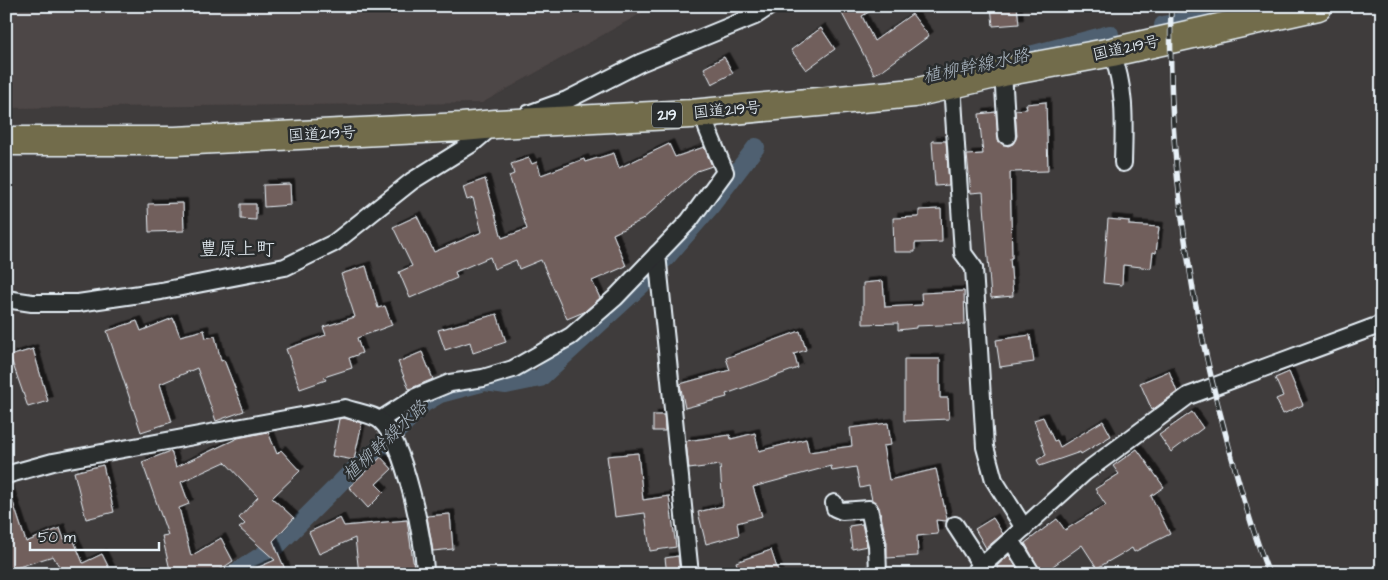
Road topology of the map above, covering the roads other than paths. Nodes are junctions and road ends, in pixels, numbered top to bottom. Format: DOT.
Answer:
graph roads {
  1 [pos="770,6"];
  2 [pos="1318,6"];
  3 [pos="1112,52"];
  4 [pos="1003,72"];
  5 [pos="952,84"];
  6 [pos="705,112"];
  7 [pos="496,124"];
  8 [pos="1007,136"];
  9 [pos="6,141"];
  10 [pos="1123,163"];
  11 [pos="657,254"];
  12 [pos="6,299"];
  13 [pos="1382,324"];
  14 [pos="380,420"];
  15 [pos="6,475"];
  16 [pos="834,503"];
  17 [pos="955,525"];
  18 [pos="1024,528"];
  19 [pos="1012,540"];
  20 [pos="977,570"];
  21 [pos="424,574"];
  22 [pos="690,574"];
  23 [pos="878,574"];
  24 [pos="1032,574"];
  1 -- 7 [label="street"];
  2 -- 3 [label="highway, 国道219号 / 219"];
  3 -- 4 [label="highway, 国道219号 / 219"];
  3 -- 10 [label="street"];
  4 -- 5 [label="highway, 国道219号 / 219"];
  4 -- 8 [label="street"];
  5 -- 6 [label="highway, 国道219号 / 219"];
  5 -- 18 [label="street"];
  6 -- 7 [label="highway, 国道219号 / 219"];
  6 -- 11 [label="street"];
  7 -- 9 [label="highway, 国道219号 / 219"];
  7 -- 12 [label="street"];
  11 -- 14 [label="street"];
  11 -- 22 [label="street"];
  13 -- 18 [label="street"];
  14 -- 15 [label="street"];
  14 -- 21 [label="street"];
  16 -- 23 [label="street"];
  17 -- 20 [label="street"];
  18 -- 19 [label="street"];
  19 -- 20 [label="street"];
  19 -- 24 [label="street"];
}
